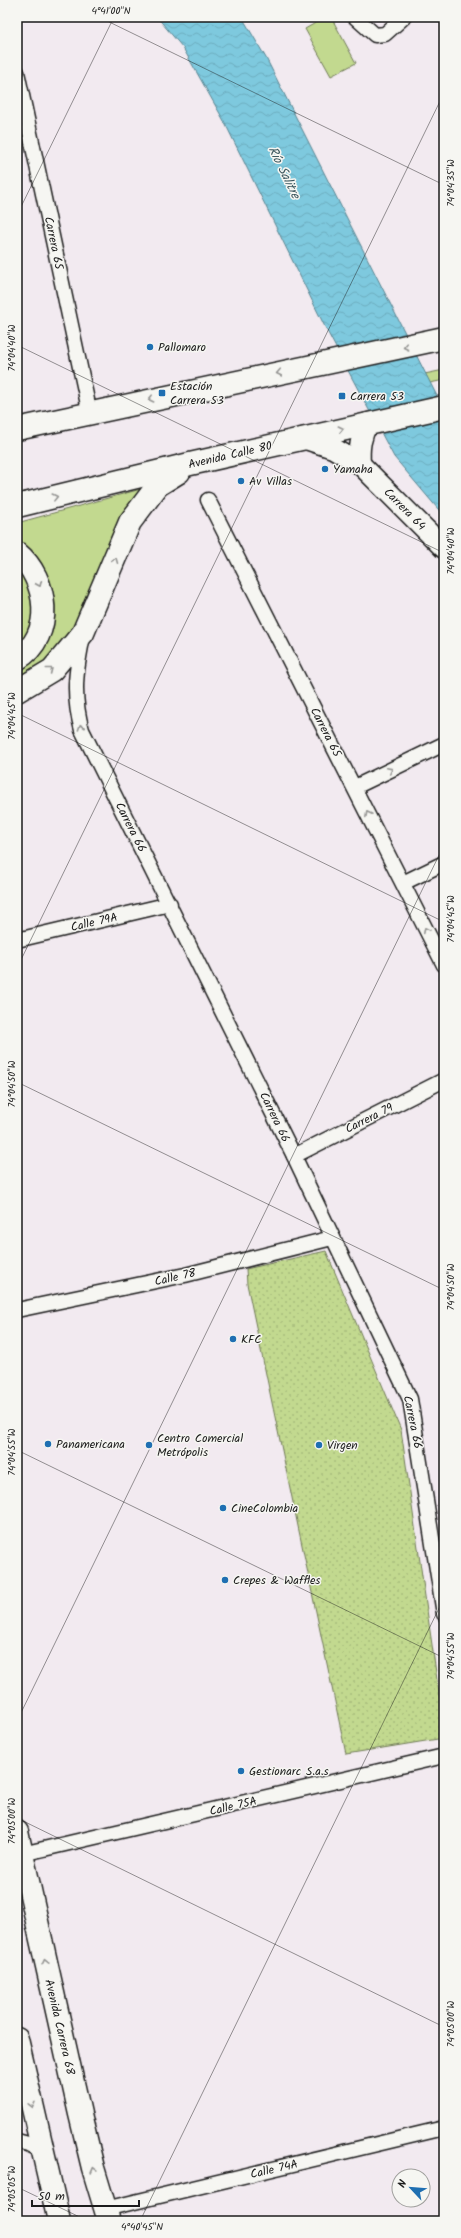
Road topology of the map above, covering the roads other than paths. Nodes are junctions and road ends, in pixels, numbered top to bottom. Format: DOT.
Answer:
graph roads {
  1 [pos="355,17"];
  2 [pos="404,17"];
  3 [pos="17,72"];
  4 [pos="444,338"];
  5 [pos="444,407"];
  6 [pos="90,414"];
  7 [pos="368,423"];
  8 [pos="17,429"];
  9 [pos="303,438"];
  10 [pos="190,464"];
  11 [pos="360,464"];
  12 [pos="208,500"];
  13 [pos="17,506"];
  14 [pos="444,548"];
  15 [pos="17,553"];
  16 [pos="83,633"];
  17 [pos="17,659"];
  18 [pos="17,691"];
  19 [pos="444,744"];
  20 [pos="355,788"];
  21 [pos="444,863"];
  22 [pos="403,883"];
  23 [pos="170,904"];
  24 [pos="17,940"];
  25 [pos="444,965"];
  26 [pos="444,1080"];
  27 [pos="294,1156"];
  28 [pos="332,1238"];
  29 [pos="17,1310"];
  30 [pos="444,1614"];
  31 [pos="444,1756"];
  32 [pos="17,1832"];
  33 [pos="22,1854"];
  34 [pos="17,2040"];
  35 [pos="444,2128"];
  36 [pos="17,2141"];
  37 [pos="42,2151"];
  38 [pos="107,2215"];
  39 [pos="59,2221"];
  1 -- 2 [label="street"];
  3 -- 6 [label="street, Carrera 65"];
  4 -- 6 [label="main road, one-way"];
  5 -- 7 [label="main road, Avenida Calle 80"];
  6 -- 8 [label="main road"];
  9 -- 7 [label="main road, Avenida Calle 80, one-way"];
  7 -- 11 [label="main road"];
  9 -- 10 [label="main road, Avenida Calle 80"];
  9 -- 11 [label="main road, Carrera 64"];
  13 -- 10 [label="main road, Avenida Calle 80, one-way"];
  16 -- 10 [label="main road, one-way"];
  11 -- 14 [label="main road, Carrera 64"];
  12 -- 20 [label="street, Carrera 65"];
  15 -- 17 [label="main road, one-way"];
  18 -- 16 [label="main road, one-way"];
  23 -- 16 [label="street, Carrera 66, one-way"];
  20 -- 19 [label="street, one-way"];
  22 -- 20 [label="street, Carrera 65, one-way"];
  21 -- 22 [label="street"];
  25 -- 22 [label="street, Carrera 65, one-way"];
  23 -- 24 [label="street, Calle 79A"];
  23 -- 27 [label="street, Carrera 66"];
  26 -- 27 [label="street, Carrera 79"];
  27 -- 28 [label="street, Carrera 66"];
  28 -- 29 [label="street, Calle 78"];
  28 -- 30 [label="street, Carrera 66"];
  31 -- 33 [label="street, Calle 75A"];
  32 -- 33 [label="main road, Avenida Carrera 68"];
  38 -- 33 [label="main road, Avenida Carrera 68, one-way"];
  34 -- 37 [label="main road, one-way"];
  35 -- 38 [label="street, Calle 74A"];
  36 -- 37 [label="street"];
  37 -- 39 [label="main road"];
}
